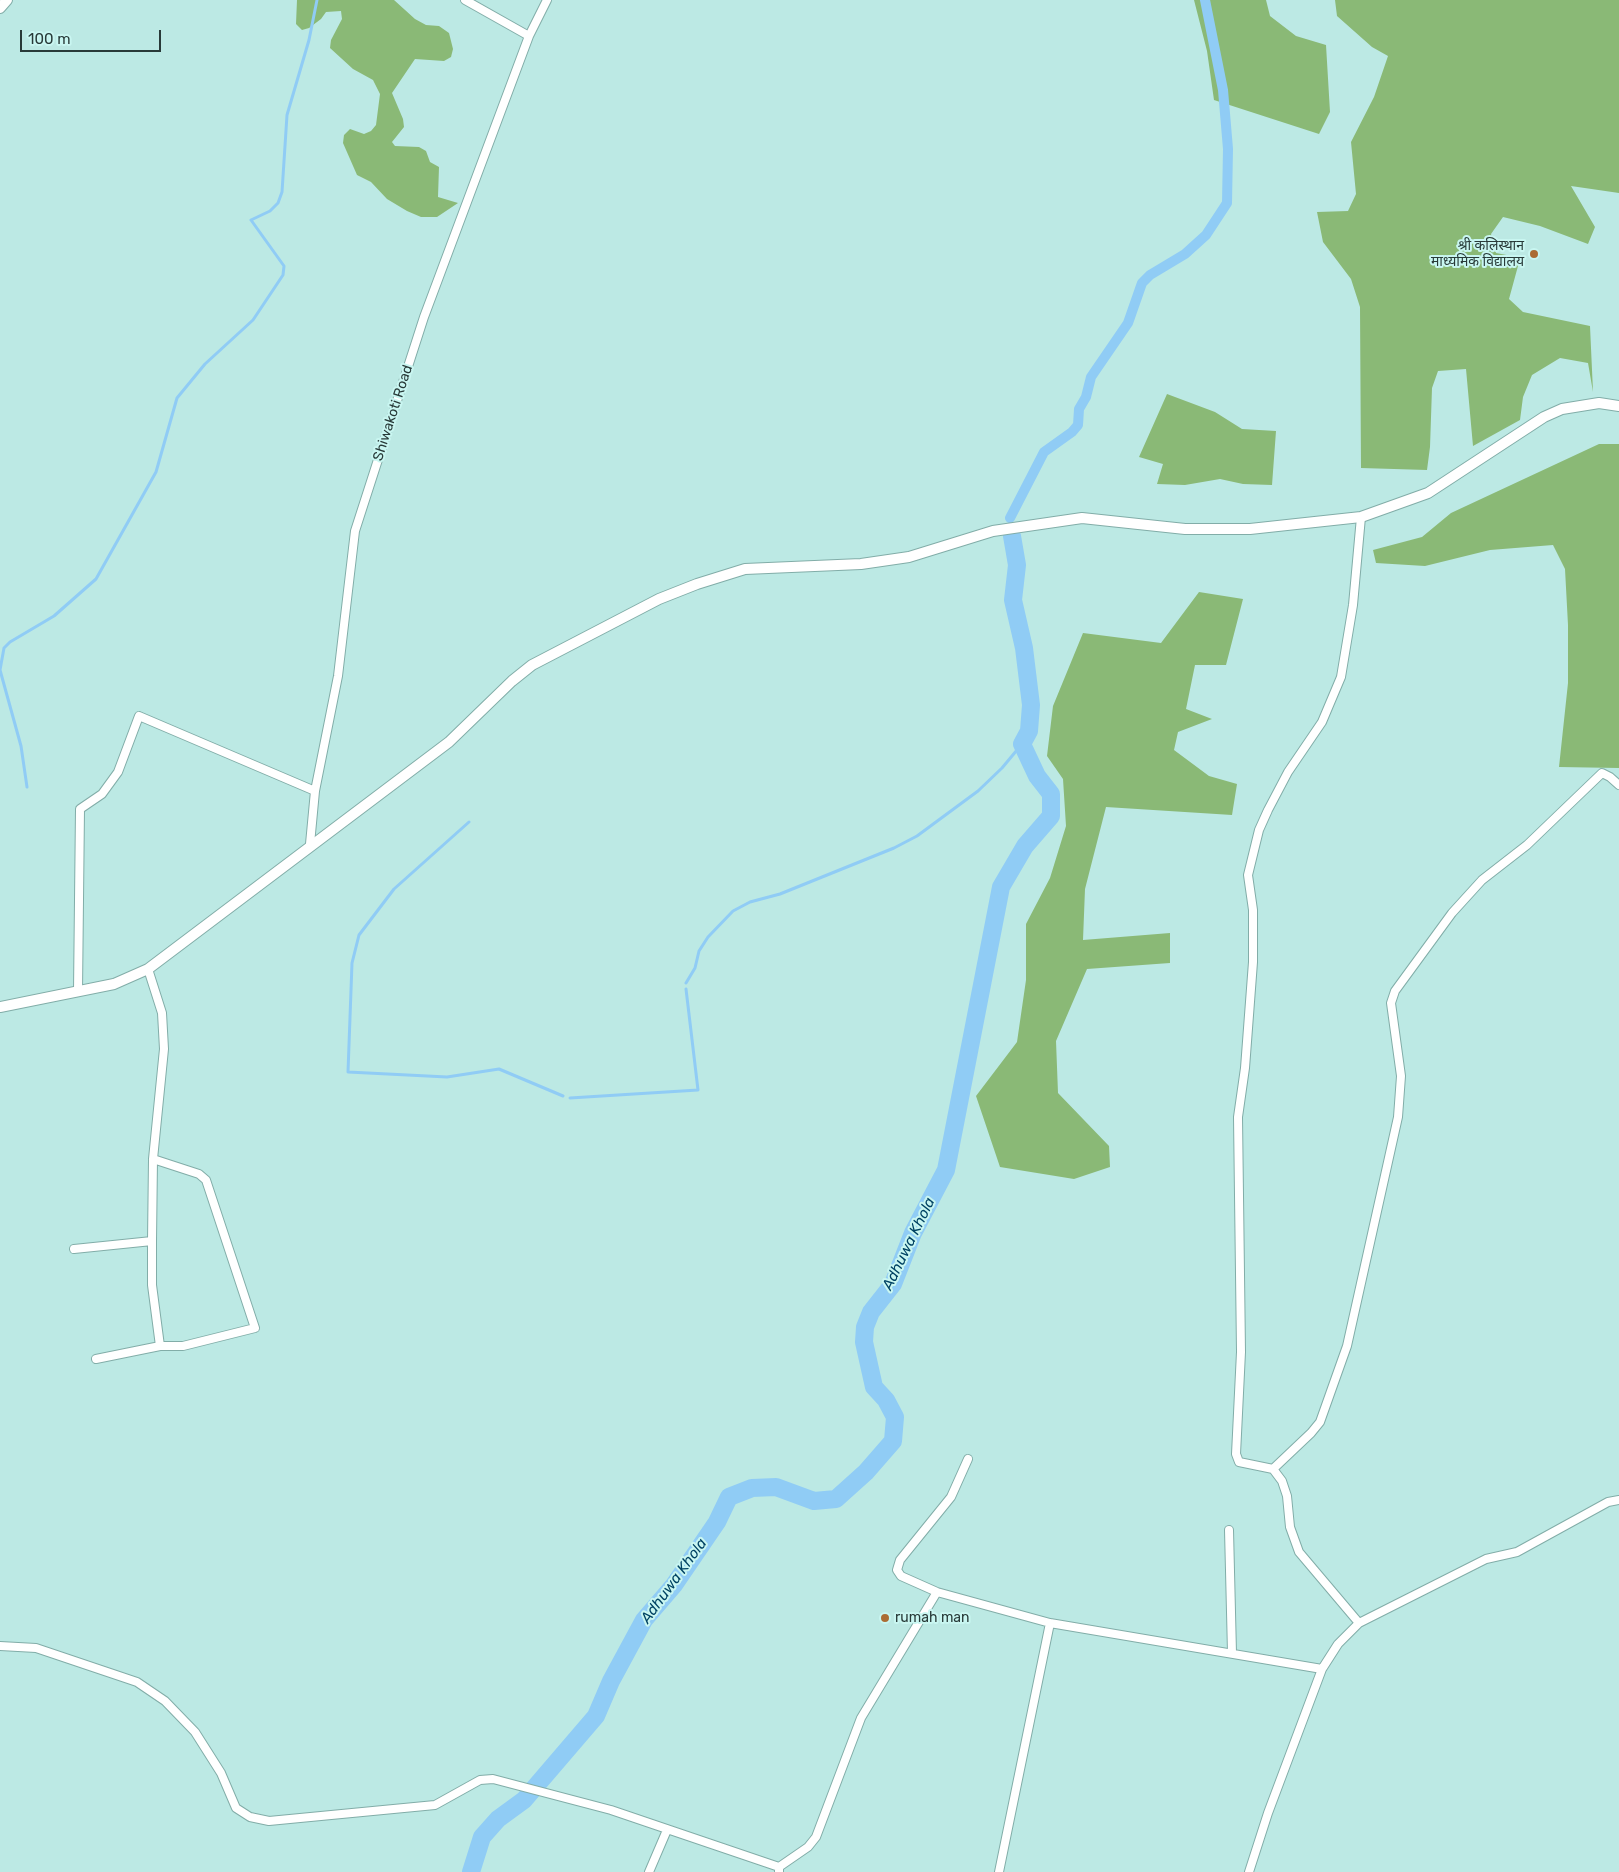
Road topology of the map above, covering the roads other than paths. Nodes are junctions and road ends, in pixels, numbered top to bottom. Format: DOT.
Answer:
graph roads {
  1 [pos="7,0"];
  2 [pos="465,0"];
  3 [pos="548,0"];
  4 [pos="0,8"];
  5 [pos="529,36"];
  6 [pos="1619,406"];
  7 [pos="1361,517"];
  8 [pos="1619,785"];
  9 [pos="315,791"];
  10 [pos="310,844"];
  11 [pos="148,969"];
  12 [pos="78,991"];
  13 [pos="0,1007"];
  14 [pos="153,1159"];
  15 [pos="152,1241"];
  16 [pos="74,1249"];
  17 [pos="160,1346"];
  18 [pos="96,1359"];
  19 [pos="968,1458"];
  20 [pos="1273,1469"];
  21 [pos="1619,1500"];
  22 [pos="1229,1530"];
  23 [pos="937,1592"];
  24 [pos="1050,1623"];
  25 [pos="1359,1623"];
  26 [pos="0,1646"];
  27 [pos="1232,1653"];
  28 [pos="1322,1669"];
  29 [pos="667,1830"];
  30 [pos="779,1869"];
  31 [pos="649,1872"];
  32 [pos="999,1872"];
  33 [pos="1249,1872"];
  1 -- 4 [label="street"];
  2 -- 5 [label="street"];
  3 -- 5 [label="street, Shiwakoti Road"];
  5 -- 9 [label="street, Shiwakoti Road"];
  6 -- 7 [label="street"];
  7 -- 10 [label="street"];
  7 -- 20 [label="street"];
  8 -- 20 [label="street"];
  9 -- 10 [label="street, Shiwakoti Road"];
  9 -- 12 [label="street"];
  10 -- 11 [label="street"];
  11 -- 12 [label="street"];
  11 -- 14 [label="street"];
  12 -- 13 [label="street"];
  14 -- 15 [label="street"];
  14 -- 17 [label="street"];
  15 -- 16 [label="street"];
  15 -- 17 [label="street"];
  17 -- 18 [label="street"];
  19 -- 23 [label="street"];
  20 -- 25 [label="street"];
  21 -- 25 [label="street"];
  22 -- 27 [label="street"];
  23 -- 24 [label="street"];
  23 -- 30 [label="street"];
  24 -- 27 [label="street"];
  24 -- 32 [label="street"];
  25 -- 28 [label="street"];
  26 -- 29 [label="street"];
  27 -- 28 [label="street"];
  28 -- 33 [label="street"];
  29 -- 30 [label="street"];
  29 -- 31 [label="street"];
}
